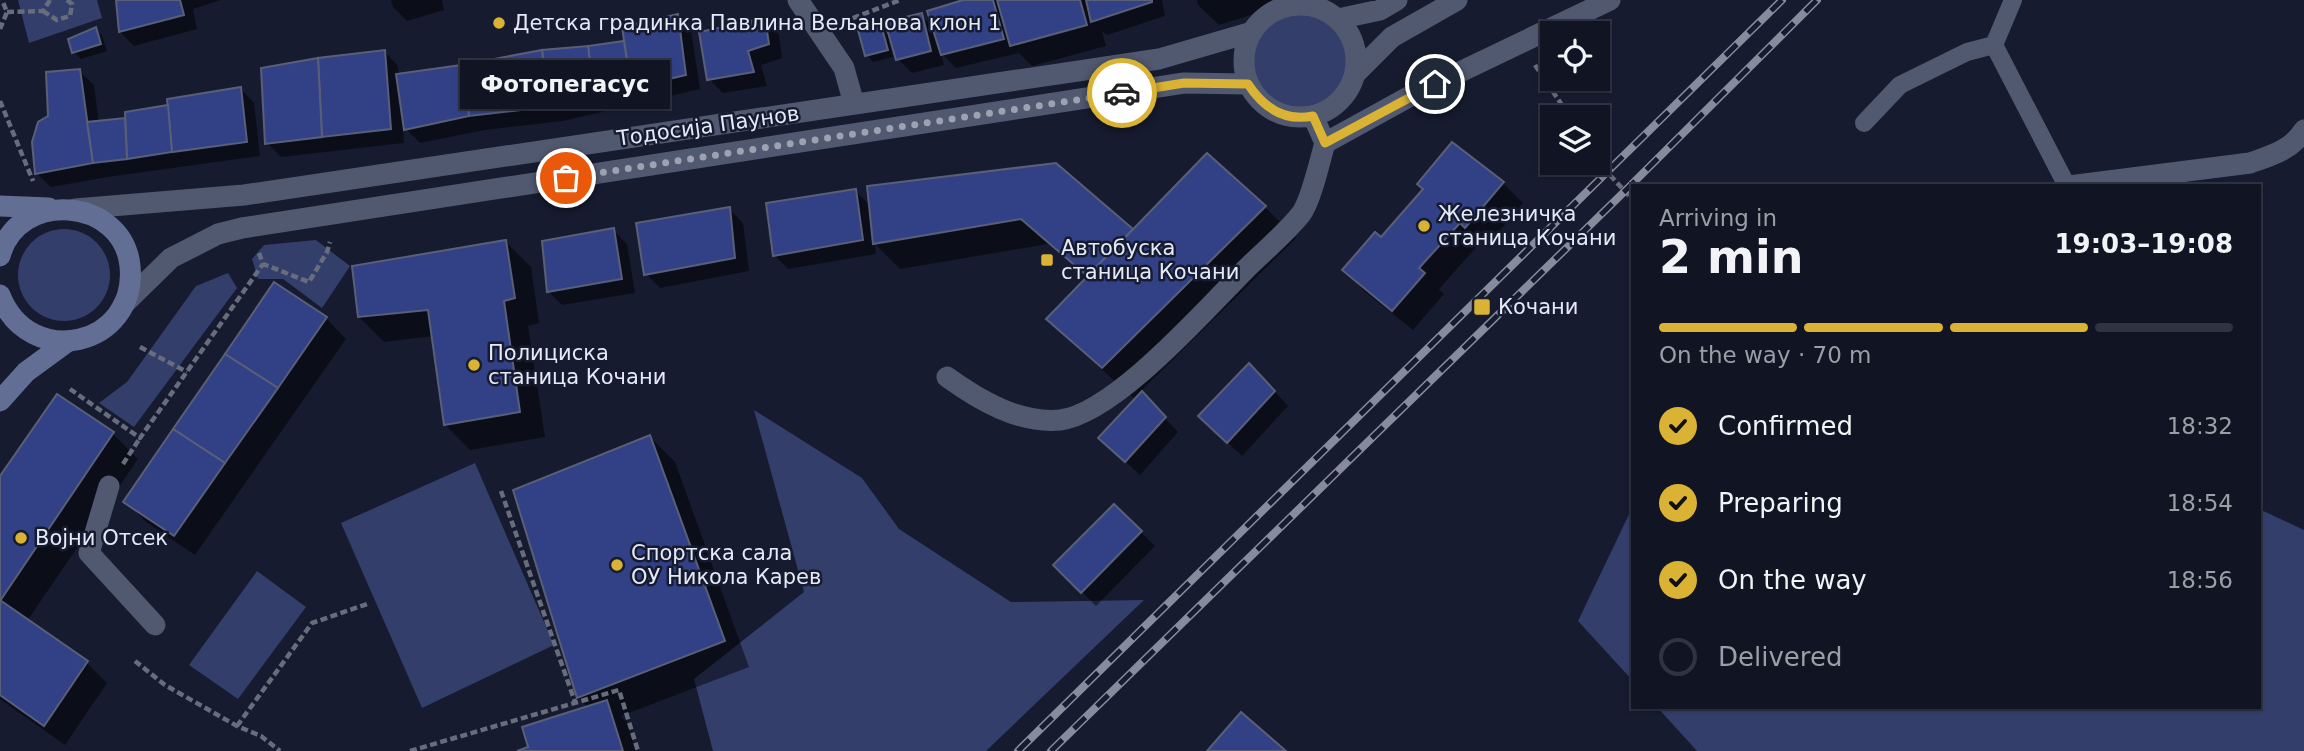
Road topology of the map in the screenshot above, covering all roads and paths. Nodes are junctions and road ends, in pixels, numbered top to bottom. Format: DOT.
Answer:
graph roads {
  1 [pos="2,0"];
  2 [pos="50,0"];
  3 [pos="67,0"];
  4 [pos="798,0"];
  5 [pos="900,0"];
  6 [pos="1397,0"];
  7 [pos="1457,0"];
  8 [pos="1610,0"];
  9 [pos="2013,0"];
  10 [pos="43,11"];
  11 [pos="7,12"];
  12 [pos="856,16"];
  13 [pos="1338,19"];
  14 [pos="0,29"];
  15 [pos="1252,32"];
  16 [pos="1520,44"];
  17 [pos="1994,45"];
  18 [pos="1356,73"];
  19 [pos="1248,84"];
  20 [pos="0,101"];
  21 [pos="854,104"];
  22 [pos="1562,105"];
  23 [pos="1313,116"];
  24 [pos="1864,123"];
  25 [pos="2304,130"];
  26 [pos="1325,143"];
  27 [pos="1610,175"];
  28 [pos="2067,184"];
  29 [pos="2084,184"];
  30 [pos="37,190"];
  31 [pos="1631,198"];
  32 [pos="0,206"];
  33 [pos="65,209"];
  34 [pos="255,243"];
  35 [pos="327,252"];
  36 [pos="0,256"];
  37 [pos="263,264"];
  38 [pos="0,298"];
  39 [pos="123,305"];
  40 [pos="67,342"];
  41 [pos="140,347"];
  42 [pos="187,372"];
  43 [pos="947,377"];
  44 [pos="69,389"];
  45 [pos="0,401"];
  46 [pos="140,438"];
  47 [pos="130,454"];
  48 [pos="109,486"];
  49 [pos="501,491"];
  50 [pos="370,603"];
  51 [pos="155,625"];
  52 [pos="135,661"];
  53 [pos="575,702"];
  54 [pos="237,726"];
  55 [pos="280,751"];
  56 [pos="410,751"];
  57 [pos="638,751"];
  1 -- 11 [label="path"];
  2 -- 10 [label="path"];
  3 -- 10 [label="path"];
  4 -- 21 [label="street"];
  5 -- 12 [label="path"];
  6 -- 13 [label="street"];
  7 -- 18 [label="street"];
  8 -- 16 [label="street"];
  9 -- 17 [label="lane"];
  10 -- 11 [label="path"];
  11 -- 14 [label="path"];
  13 -- 15 [label="street"];
  13 -- 18 [label="street"];
  15 -- 19 [label="street"];
  15 -- 21 [label="street, Тодосија Паунов"];
  16 -- 22 [label="path"];
  16 -- 26 [label="street"];
  17 -- 24 [label="lane"];
  17 -- 28 [label="lane"];
  18 -- 23 [label="street"];
  19 -- 23 [label="street"];
  19 -- 39 [label="street, Тодосија Паунов"];
  20 -- 30 [label="path"];
  21 -- 33 [label="street, Тодосија Паунов"];
  23 -- 26 [label="street"];
  25 -- 29 [label="street"];
  26 -- 43 [label="street"];
  27 -- 31 [label="path"];
  32 -- 33 [label="main road"];
  33 -- 36 [label="main road"];
  33 -- 39 [label="main road"];
  34 -- 37 [label="path"];
  35 -- 37 [label="path"];
  37 -- 42 [label="path"];
  38 -- 40 [label="main road"];
  39 -- 40 [label="main road"];
  40 -- 45 [label="main road"];
  41 -- 42 [label="path"];
  42 -- 46 [label="path"];
  44 -- 46 [label="path"];
  46 -- 47 [label="path"];
  48 -- 51 [label="street"];
  49 -- 53 [label="path"];
  50 -- 54 [label="path"];
  52 -- 54 [label="path"];
  53 -- 56 [label="path"];
  53 -- 57 [label="path"];
  54 -- 55 [label="path"];
}
